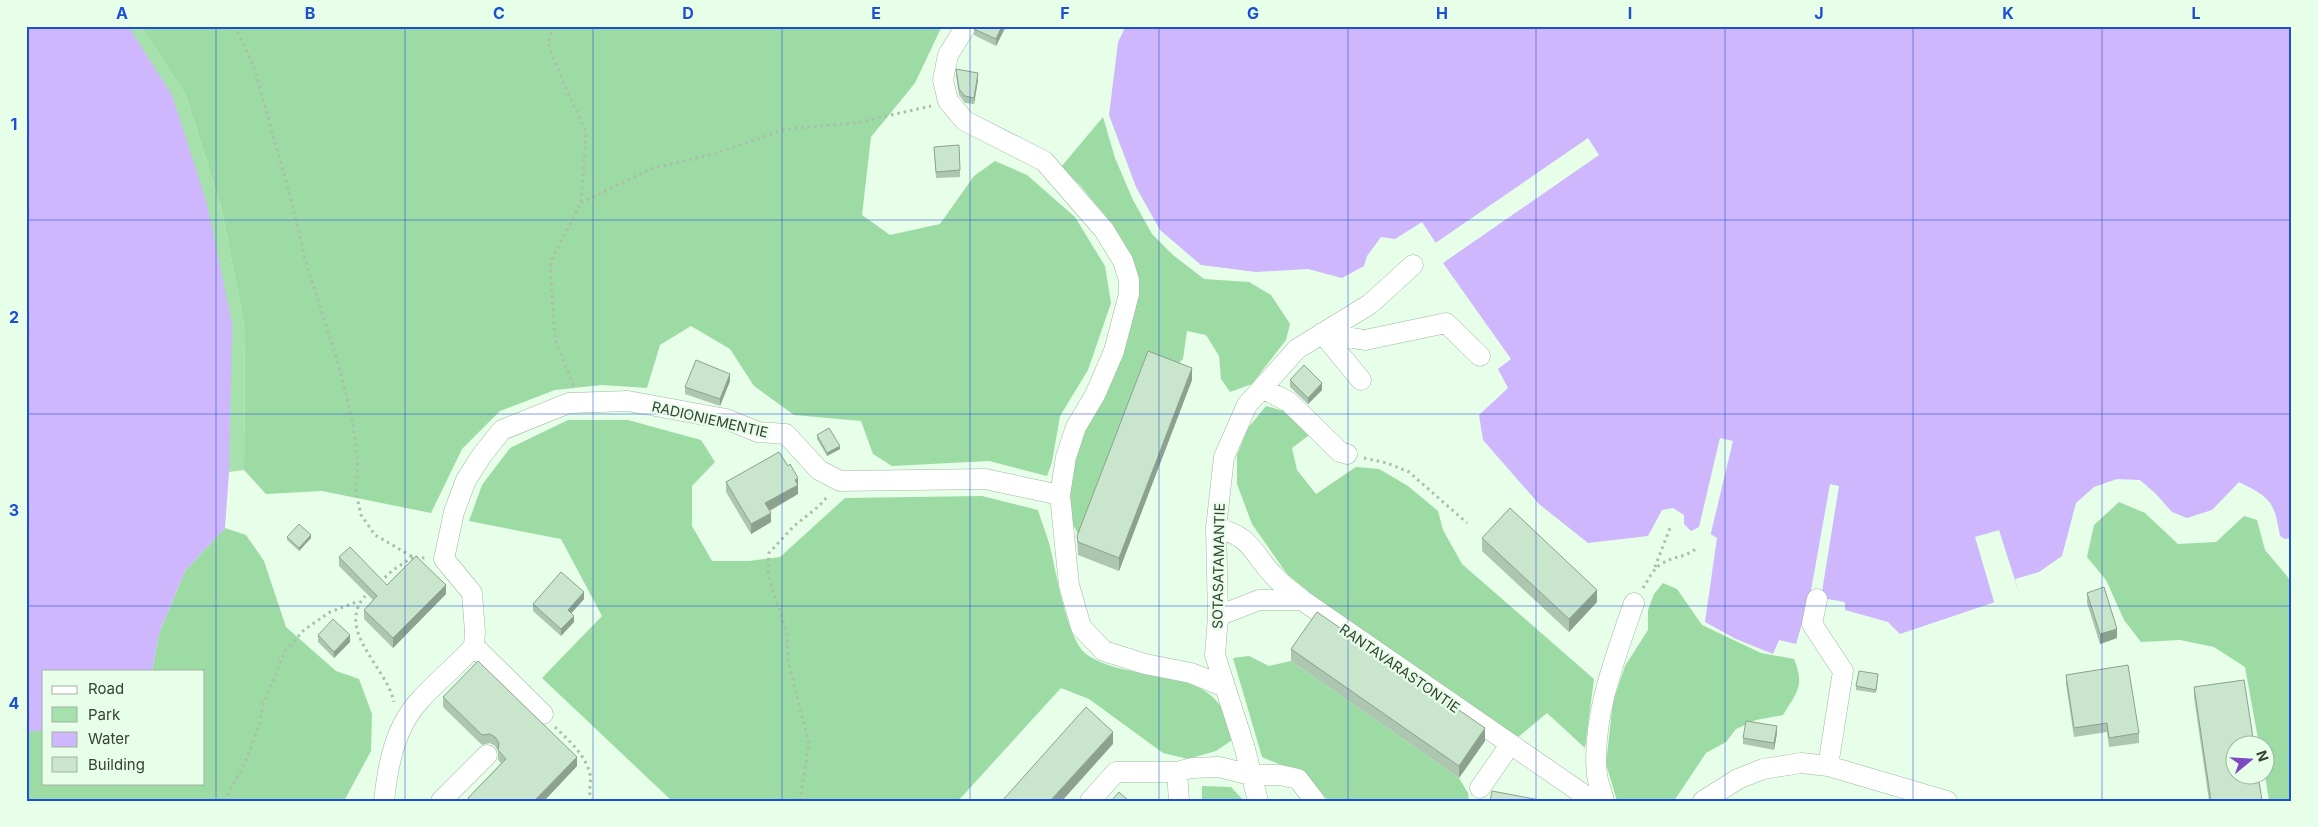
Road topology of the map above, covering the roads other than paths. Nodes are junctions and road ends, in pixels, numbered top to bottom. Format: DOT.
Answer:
graph roads {
  1 [pos="966,26"];
  2 [pos="1413,265"];
  3 [pos="1322,333"];
  4 [pos="1480,356"];
  5 [pos="1361,380"];
  6 [pos="1262,388"];
  7 [pos="1347,454"];
  8 [pos="1060,495"];
  9 [pos="1216,528"];
  10 [pos="1816,599"];
  11 [pos="1302,600"];
  12 [pos="1634,603"];
  13 [pos="1218,616"];
  14 [pos="474,646"];
  15 [pos="1225,687"];
  16 [pos="543,714"];
  17 [pos="1510,744"];
  18 [pos="487,755"];
  19 [pos="1828,766"];
  20 [pos="1177,772"];
  21 [pos="1251,775"];
  22 [pos="1480,788"];
  23 [pos="384,801"];
  24 [pos="441,801"];
  25 [pos="1090,801"];
  26 [pos="1179,801"];
  27 [pos="1258,801"];
  28 [pos="1315,801"];
  29 [pos="1593,801"];
  30 [pos="1604,801"];
  31 [pos="1703,801"];
  32 [pos="1947,801"];
  1 -- 8 [label="street"];
  2 -- 3 [label="street, SOTASATAMANTIE"];
  3 -- 4 [label="street"];
  3 -- 5 [label="street"];
  3 -- 6 [label="street, SOTASATAMANTIE"];
  6 -- 7 [label="street"];
  6 -- 9 [label="street, SOTASATAMANTIE"];
  8 -- 14 [label="street, RADIONIEMENTIE"];
  8 -- 15 [label="street"];
  9 -- 11 [label="street, RANTAVARASTONTIE"];
  9 -- 13 [label="street, SOTASATAMANTIE"];
  10 -- 19 [label="street"];
  11 -- 13 [label="street"];
  11 -- 17 [label="street, RANTAVARASTONTIE"];
  12 -- 30 [label="street"];
  13 -- 15 [label="street, SOTASATAMANTIE"];
  14 -- 16 [label="street"];
  14 -- 23 [label="street"];
  15 -- 21 [label="street, SOTASATAMANTIE"];
  17 -- 22 [label="street"];
  17 -- 29 [label="street, RANTAVARASTONTIE"];
  18 -- 24 [label="street"];
  19 -- 31 [label="street"];
  19 -- 32 [label="street"];
  20 -- 21 [label="street"];
  20 -- 25 [label="street"];
  20 -- 26 [label="street"];
  21 -- 27 [label="street, SOTASATAMANTIE"];
  21 -- 28 [label="street"];
}
